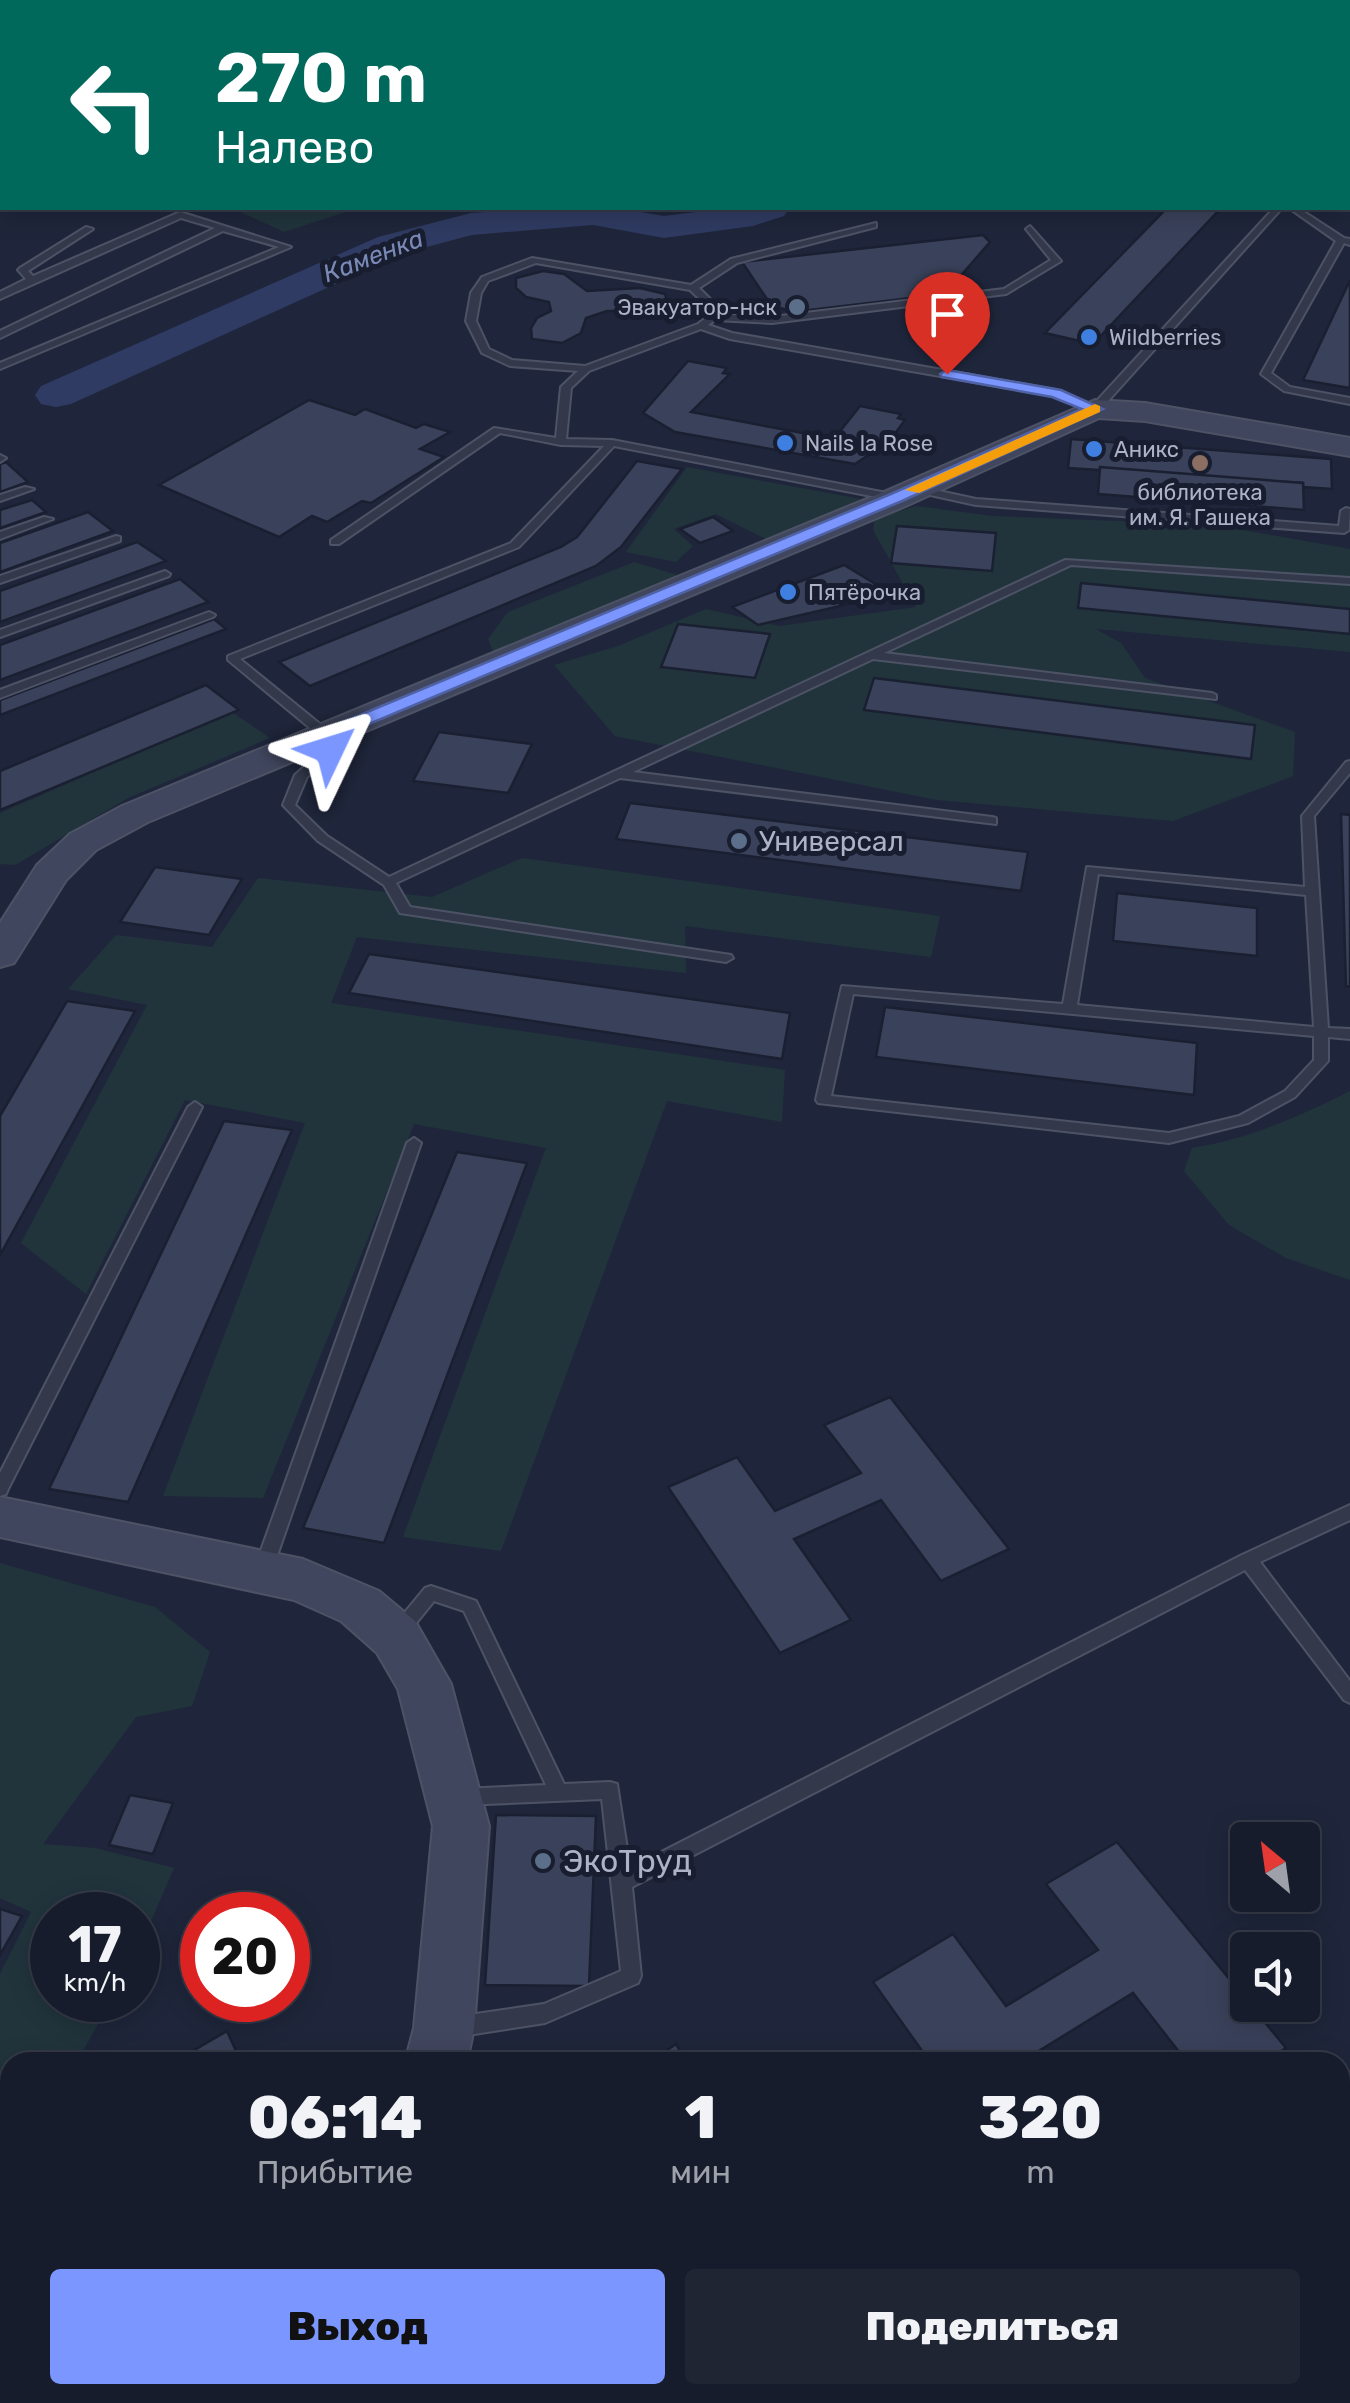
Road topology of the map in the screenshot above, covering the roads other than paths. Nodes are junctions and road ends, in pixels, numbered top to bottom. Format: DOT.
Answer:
graph roads {
  1 [pos="1276,210"];
  2 [pos="1296,210"];
  3 [pos="873,225"];
  4 [pos="224,228"];
  5 [pos="90,229"];
  6 [pos="1030,229"];
  7 [pos="1346,241"];
  8 [pos="32,280"];
  9 [pos="692,288"];
  10 [pos="0,296"];
  11 [pos="713,317"];
  12 [pos="701,326"];
  13 [pos="0,335"];
  14 [pos="0,366"];
  15 [pos="586,369"];
  16 [pos="1350,401"];
  17 [pos="1095,409"];
  18 [pos="561,442"];
  19 [pos="612,443"];
  20 [pos="1350,447"];
  21 [pos="29,488"];
  22 [pos="906,493"];
  23 [pos="0,498"];
  24 [pos="1346,510"];
  25 [pos="48,519"];
  26 [pos="0,536"];
  27 [pos="116,539"];
  28 [pos="335,542"];
  29 [pos="165,574"];
  30 [pos="0,580"];
  31 [pos="1350,581"];
  32 [pos="210,615"];
  33 [pos="0,634"];
  34 [pos="871,655"];
  35 [pos="0,694"];
  36 [pos="1212,697"];
  37 [pos="332,733"];
  38 [pos="1349,768"];
  39 [pos="619,774"];
  40 [pos="992,821"];
  41 [pos="389,882"];
  42 [pos="1309,891"];
  43 [pos="0,954"];
  44 [pos="726,958"];
  45 [pos="1070,1010"];
  46 [pos="1322,1032"];
  47 [pos="1350,1034"];
  48 [pos="195,1107"];
  49 [pos="414,1143"];
  50 [pos="0,1489"];
  51 [pos="1350,1512"];
  52 [pos="0,1518"];
  53 [pos="1248,1560"];
  54 [pos="263,1570"];
  55 [pos="396,1636"];
  56 [pos="1350,1695"];
  57 [pos="558,1793"];
  58 [pos="454,1797"];
  59 [pos="622,1882"];
  60 [pos="440,2045"];
  1 -- 17 [label="lane"];
  2 -- 7 [label="lane"];
  3 -- 9 [label="lane"];
  4 -- 8 [label="lane"];
  4 -- 13 [label="lane"];
  4 -- 14 [label="lane"];
  5 -- 8 [label="lane"];
  6 -- 11 [label="lane"];
  7 -- 16 [label="lane"];
  8 -- 10 [label="lane"];
  9 -- 11 [label="lane"];
  9 -- 15 [label="lane"];
  11 -- 12 [label="lane"];
  12 -- 15 [label="lane"];
  12 -- 17 [label="lane"];
  15 -- 18 [label="lane"];
  17 -- 20 [label="street"];
  17 -- 22 [label="street"];
  18 -- 19 [label="lane"];
  18 -- 28 [label="lane"];
  19 -- 22 [label="lane"];
  19 -- 37 [label="lane"];
  21 -- 23 [label="lane"];
  22 -- 24 [label="lane"];
  22 -- 37 [label="street"];
  25 -- 26 [label="lane"];
  27 -- 30 [label="lane"];
  29 -- 33 [label="lane"];
  31 -- 34 [label="lane"];
  32 -- 35 [label="lane"];
  34 -- 36 [label="lane"];
  34 -- 39 [label="lane"];
  37 -- 41 [label="lane"];
  37 -- 43 [label="street"];
  38 -- 42 [label="lane"];
  39 -- 40 [label="lane"];
  39 -- 41 [label="lane"];
  41 -- 44 [label="lane"];
  42 -- 45 [label="lane"];
  42 -- 46 [label="lane"];
  45 -- 46 [label="lane"];
  45 -- 46 [label="lane"];
  46 -- 47 [label="lane"];
  48 -- 50 [label="lane"];
  49 -- 54 [label="lane"];
  51 -- 53 [label="lane"];
  52 -- 54 [label="street"];
  53 -- 56 [label="lane"];
  53 -- 59 [label="lane"];
  54 -- 55 [label="street"];
  55 -- 57 [label="lane"];
  55 -- 58 [label="street"];
  57 -- 58 [label="lane"];
  57 -- 59 [label="lane"];
  58 -- 60 [label="street"];
  59 -- 60 [label="lane"];
}
